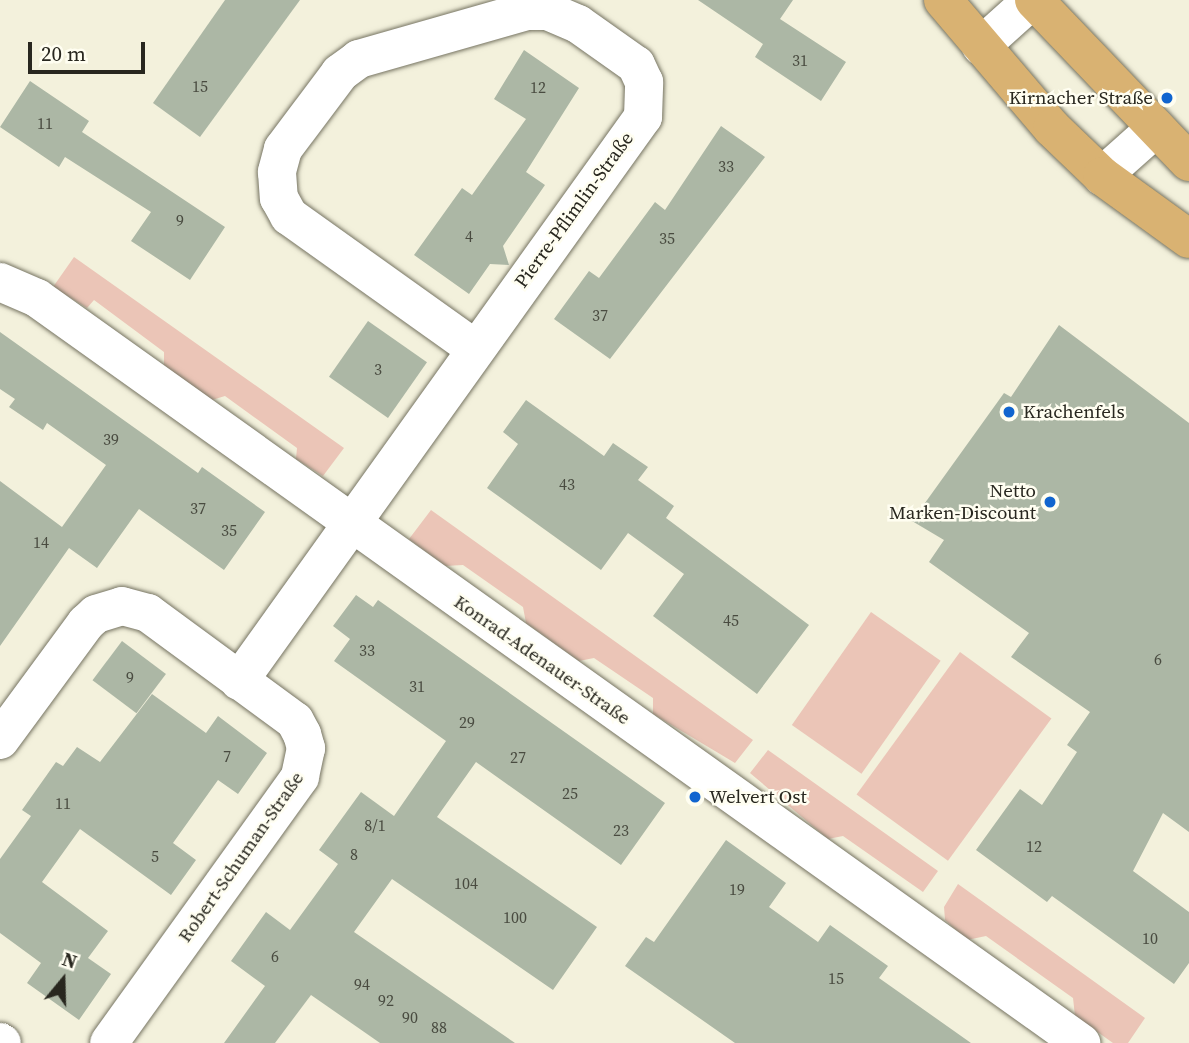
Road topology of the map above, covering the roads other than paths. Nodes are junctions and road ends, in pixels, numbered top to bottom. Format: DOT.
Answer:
graph roads {
  1 [pos="943,0"];
  2 [pos="1033,0"];
  3 [pos="981,46"];
  4 [pos="1156,128"];
  5 [pos="1189,162"];
  6 [pos="1102,176"];
  7 [pos="1189,239"];
  8 [pos="0,282"];
  9 [pos="474,348"];
  10 [pos="355,525"];
  11 [pos="239,681"];
  12 [pos="0,740"];
  13 [pos="109,1043"];
  14 [pos="1081,1043"];
  1 -- 3 [label="main road"];
  2 -- 3 [label="street"];
  2 -- 4 [label="main road"];
  3 -- 6 [label="main road"];
  4 -- 5 [label="main road"];
  4 -- 6 [label="street"];
  6 -- 7 [label="main road"];
  8 -- 10 [label="street, Konrad-Adenauer-Straße"];
  9 -- 9 [label="street, Pierre-Pflimlin-Straße"];
  9 -- 10 [label="street, Pierre-Pflimlin-Straße"];
  10 -- 11 [label="street"];
  10 -- 14 [label="street, Konrad-Adenauer-Straße"];
  11 -- 12 [label="street, Robert-Schuman-Straße"];
  11 -- 13 [label="street, Robert-Schuman-Straße"];
}
